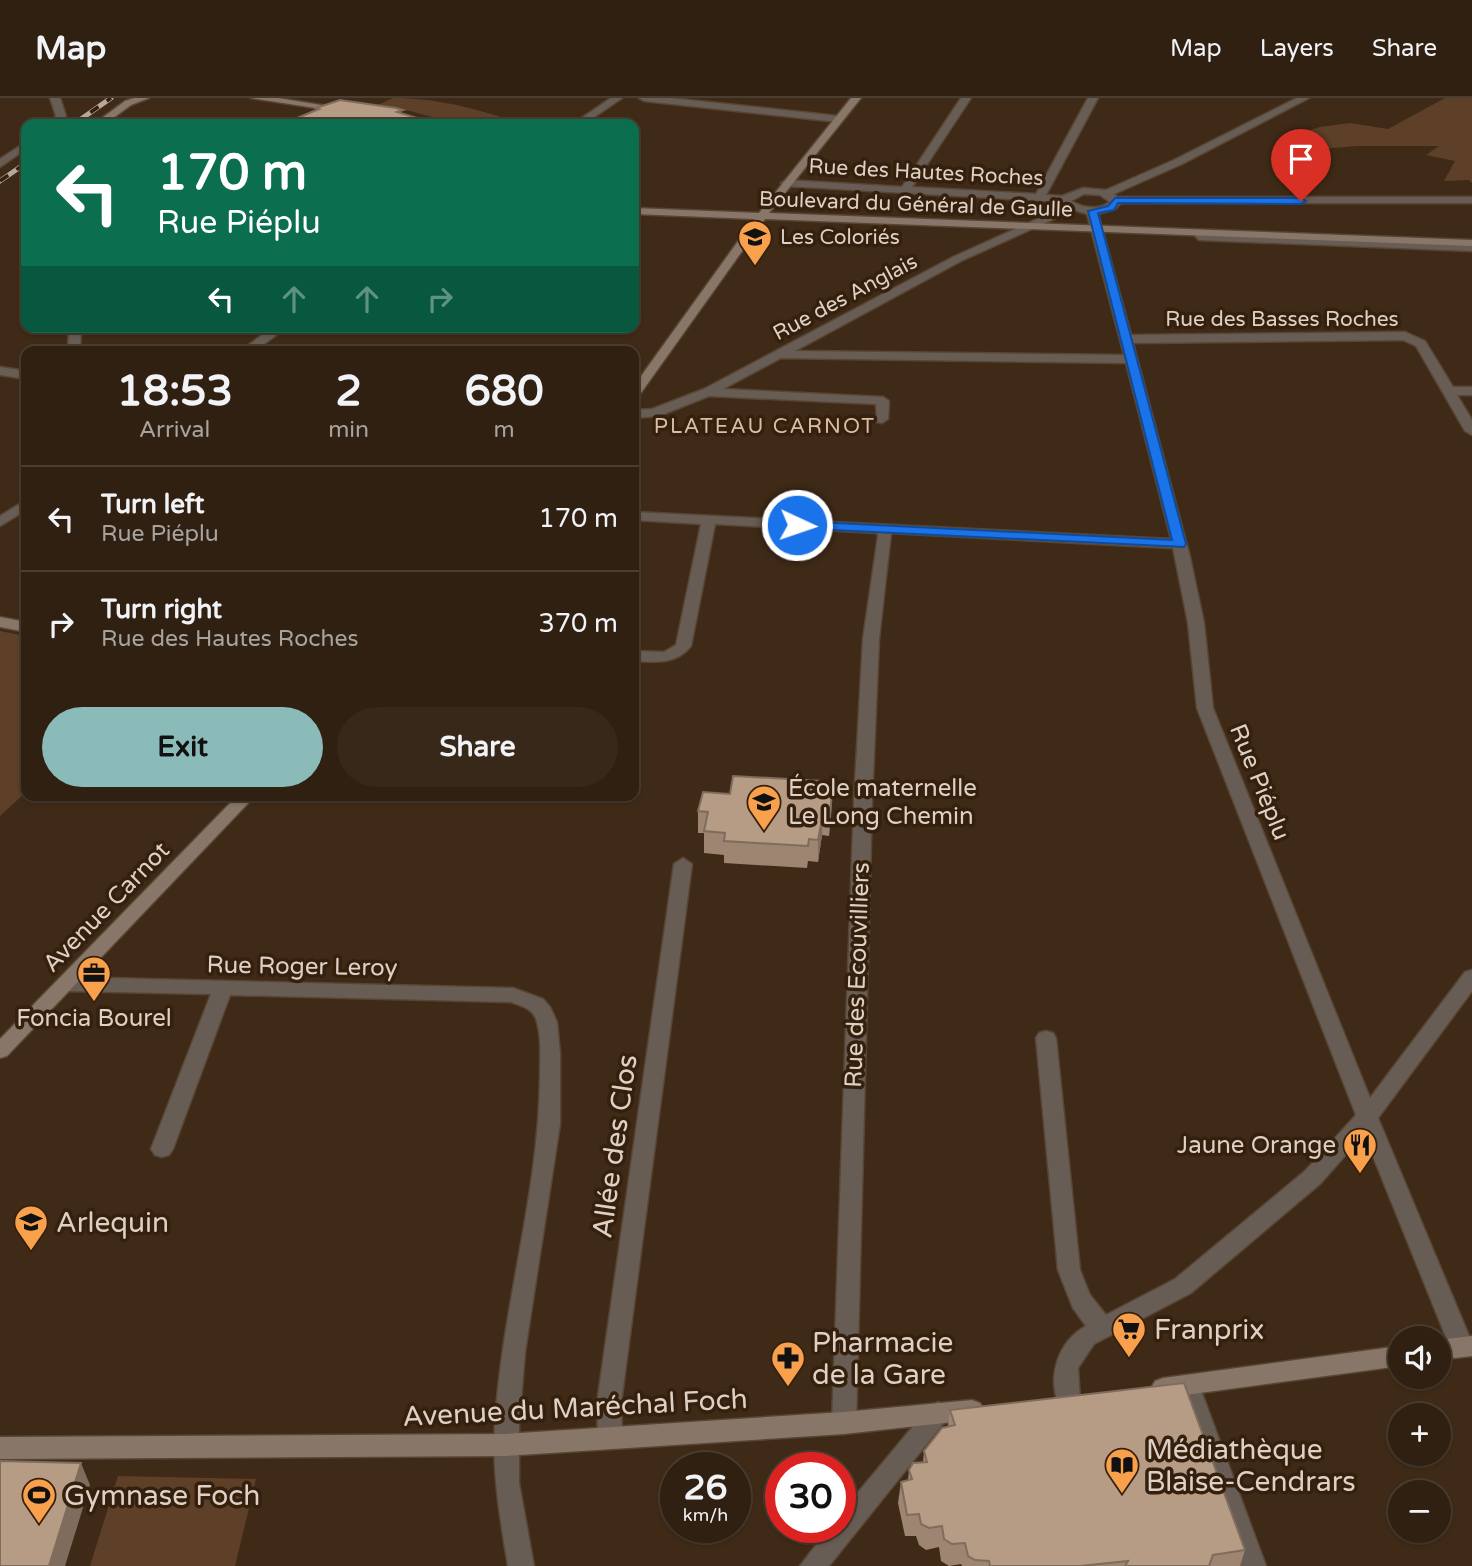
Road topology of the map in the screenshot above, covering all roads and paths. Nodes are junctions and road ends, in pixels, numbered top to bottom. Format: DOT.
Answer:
graph roads {
  1 [pos="55,98"];
  2 [pos="144,98"];
  3 [pos="256,98"];
  4 [pos="617,98"];
  5 [pos="644,98"];
  6 [pos="856,98"];
  7 [pos="966,98"];
  8 [pos="1093,98"];
  9 [pos="1304,98"];
  10 [pos="350,110"];
  11 [pos="58,119"];
  12 [pos="106,119"];
  13 [pos="586,119"];
  14 [pos="838,119"];
  15 [pos="21,149"];
  16 [pos="0,164"];
  17 [pos="786,183"];
  18 [pos="905,190"];
  19 [pos="1110,197"];
  20 [pos="1039,198"];
  21 [pos="1472,200"];
  22 [pos="1069,203"];
  23 [pos="639,211"];
  24 [pos="1092,211"];
  25 [pos="762,216"];
  26 [pos="1029,228"];
  27 [pos="1097,230"];
  28 [pos="1197,233"];
  29 [pos="1472,246"];
  30 [pos="272,333"];
  31 [pos="1124,339"];
  32 [pos="254,346"];
  33 [pos="779,354"];
  34 [pos="1130,359"];
  35 [pos="0,371"];
  36 [pos="21,374"];
  37 [pos="639,387"];
  38 [pos="708,391"];
  39 [pos="1449,391"];
  40 [pos="1472,391"];
  41 [pos="639,414"];
  42 [pos="882,419"];
  43 [pos="1472,431"];
  44 [pos="21,507"];
  45 [pos="639,516"];
  46 [pos="709,520"];
  47 [pos="0,522"];
  48 [pos="883,529"];
  49 [pos="1179,544"];
  50 [pos="0,622"];
  51 [pos="21,626"];
  52 [pos="639,656"];
  53 [pos="242,801"];
  54 [pos="684,864"];
  55 [pos="1472,977"];
  56 [pos="66,984"];
  57 [pos="223,989"];
  58 [pos="1046,1038"];
  59 [pos="3,1044"];
  60 [pos="1367,1117"];
  61 [pos="162,1149"];
  62 [pos="1103,1327"];
  63 [pos="1467,1346"];
  64 [pos="1388,1358"];
  65 [pos="1187,1385"];
  66 [pos="1134,1392"];
  67 [pos="1068,1399"];
  68 [pos="998,1407"];
  69 [pos="938,1413"];
  70 [pos="844,1423"];
  71 [pos="611,1436"];
  72 [pos="506,1445"];
  73 [pos="0,1448"];
  74 [pos="521,1566"];
  75 [pos="813,1566"];
  76 [pos="1252,1566"];
  1 -- 11 [label="street"];
  2 -- 12 [label="main road"];
  3 -- 10 [label="main road"];
  4 -- 13 [label="street"];
  5 -- 14 [label="street"];
  6 -- 14 [label="main road"];
  7 -- 18 [label="street"];
  8 -- 20 [label="street"];
  9 -- 19 [label="street"];
  14 -- 17 [label="main road"];
  15 -- 16 [label="street"];
  17 -- 18 [label="street, Rue des Hautes Roches"];
  17 -- 25 [label="main road"];
  18 -- 20 [label="street, Rue des Hautes Roches"];
  19 -- 21 [label="street"];
  19 -- 22 [label="street"];
  19 -- 24 [label="street"];
  20 -- 22 [label="street, Rue des Hautes Roches"];
  22 -- 24 [label="street"];
  22 -- 26 [label="street, Rue des Anglais"];
  23 -- 25 [label="main road, Boulevard du Général de Gaulle"];
  24 -- 27 [label="street, Rue Piéplu"];
  25 -- 26 [label="main road, Boulevard du Général de Gaulle"];
  25 -- 37 [label="main road"];
  26 -- 27 [label="main road, Boulevard du Général de Gaulle"];
  26 -- 33 [label="street, Rue des Anglais"];
  27 -- 28 [label="main road, Boulevard du Général de Gaulle"];
  27 -- 31 [label="street, Rue Piéplu"];
  28 -- 29 [label="street, Boulevard du Général de Gaulle"];
  30 -- 32 [label="street"];
  31 -- 34 [label="street, Rue Piéplu"];
  31 -- 39 [label="street, Rue des Basses Roches"];
  33 -- 34 [label="street"];
  33 -- 38 [label="street, Rue des Anglais"];
  34 -- 49 [label="street, Rue Piéplu"];
  35 -- 36 [label="street"];
  38 -- 41 [label="street, Rue des Anglais"];
  38 -- 42 [label="street"];
  39 -- 40 [label="street"];
  39 -- 43 [label="street, Rue des Basses Roches"];
  44 -- 47 [label="street"];
  45 -- 46 [label="street"];
  46 -- 48 [label="street"];
  46 -- 52 [label="street"];
  48 -- 49 [label="street"];
  48 -- 70 [label="street, Rue des Ecouvilliers"];
  49 -- 60 [label="street, Rue Piéplu"];
  50 -- 51 [label="main road"];
  53 -- 56 [label="main road, Avenue Carnot"];
  54 -- 71 [label="street, Allée des Clos"];
  55 -- 60 [label="street"];
  56 -- 57 [label="street, Rue Roger Leroy"];
  56 -- 59 [label="main road, Avenue Carnot"];
  57 -- 61 [label="street"];
  57 -- 72 [label="street, Rue Roger Leroy"];
  58 -- 62 [label="street"];
  60 -- 62 [label="street"];
  60 -- 63 [label="street, Rue Piéplu"];
  62 -- 67 [label="street"];
  64 -- 65 [label="main road"];
  65 -- 66 [label="main road"];
  65 -- 76 [label="street"];
  68 -- 69 [label="main road, Avenue du Maréchal Foch"];
  69 -- 70 [label="main road, Avenue du Maréchal Foch"];
  69 -- 75 [label="street"];
  70 -- 71 [label="main road, Avenue du Maréchal Foch"];
  71 -- 72 [label="main road, Avenue du Maréchal Foch"];
  72 -- 73 [label="main road, Avenue du Maréchal Foch"];
  72 -- 74 [label="street"];
}
